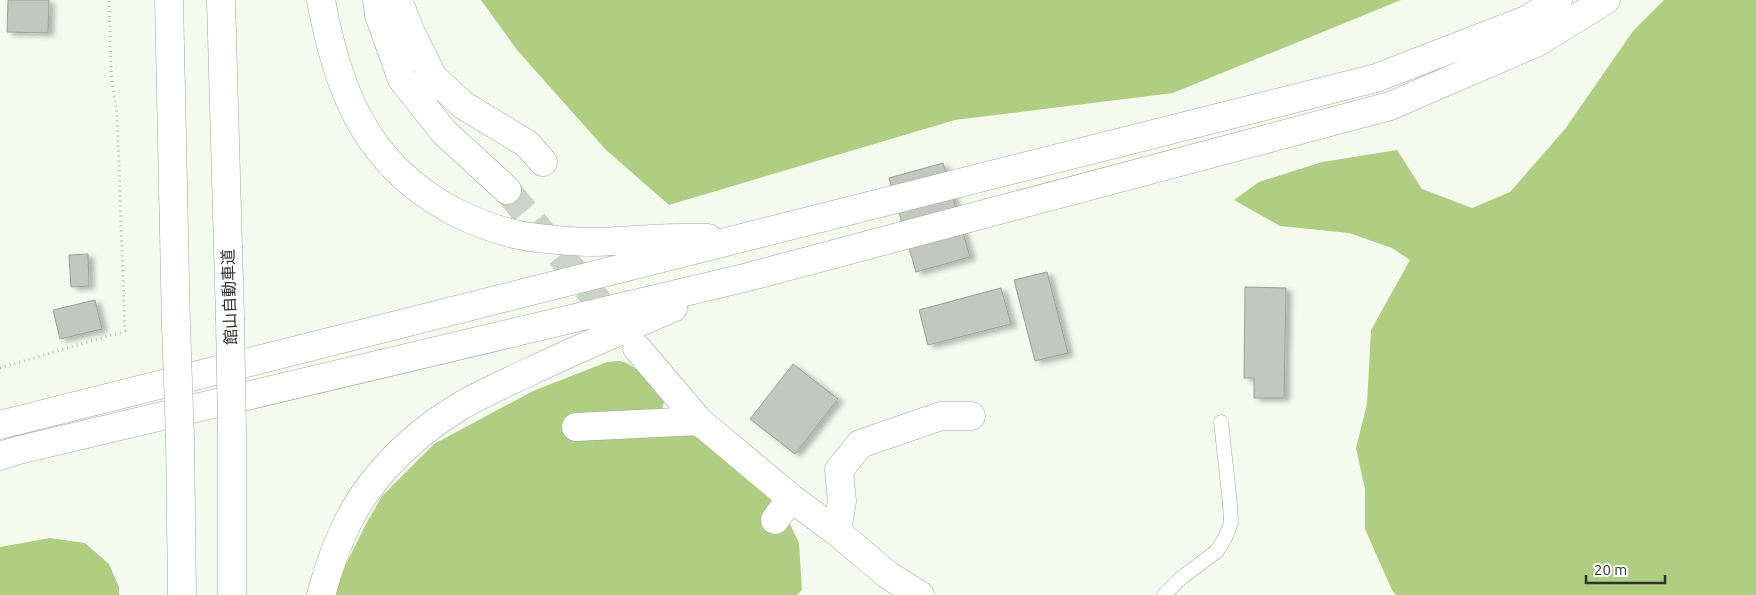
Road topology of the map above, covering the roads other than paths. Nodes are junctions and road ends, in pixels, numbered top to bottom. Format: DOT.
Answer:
graph roads {
  1 [pos="169,0"];
  2 [pos="221,0"];
  3 [pos="321,0"];
  4 [pos="377,0"];
  5 [pos="398,0"];
  6 [pos="1558,0"];
  7 [pos="1606,0"];
  8 [pos="543,162"];
  9 [pos="508,190"];
  10 [pos="742,239"];
  11 [pos="748,277"];
  12 [pos="636,348"];
  13 [pos="972,416"];
  14 [pos="699,421"];
  15 [pos="1221,422"];
  16 [pos="0,425"];
  17 [pos="576,427"];
  18 [pos="0,456"];
  19 [pos="791,498"];
  20 [pos="775,520"];
  21 [pos="837,532"];
  22 [pos="180,588"];
  23 [pos="232,595"];
  24 [pos="321,595"];
  25 [pos="920,595"];
  26 [pos="1164,595"];
  1 -- 22 [label="main road, bridge"];
  2 -- 23 [label="main road, 館山自動車道, bridge"];
  3 -- 10 [label="main road"];
  4 -- 9 [label="main road"];
  5 -- 8 [label="main road"];
  6 -- 10 [label="main road"];
  7 -- 11 [label="main road"];
  10 -- 16 [label="main road"];
  11 -- 18 [label="main road"];
  11 -- 24 [label="main road"];
  12 -- 14 [label="main road"];
  13 -- 21 [label="main road"];
  14 -- 17 [label="main road"];
  14 -- 19 [label="main road"];
  15 -- 26 [label="lane"];
  19 -- 20 [label="main road"];
  19 -- 21 [label="main road"];
  21 -- 25 [label="main road"];
}
